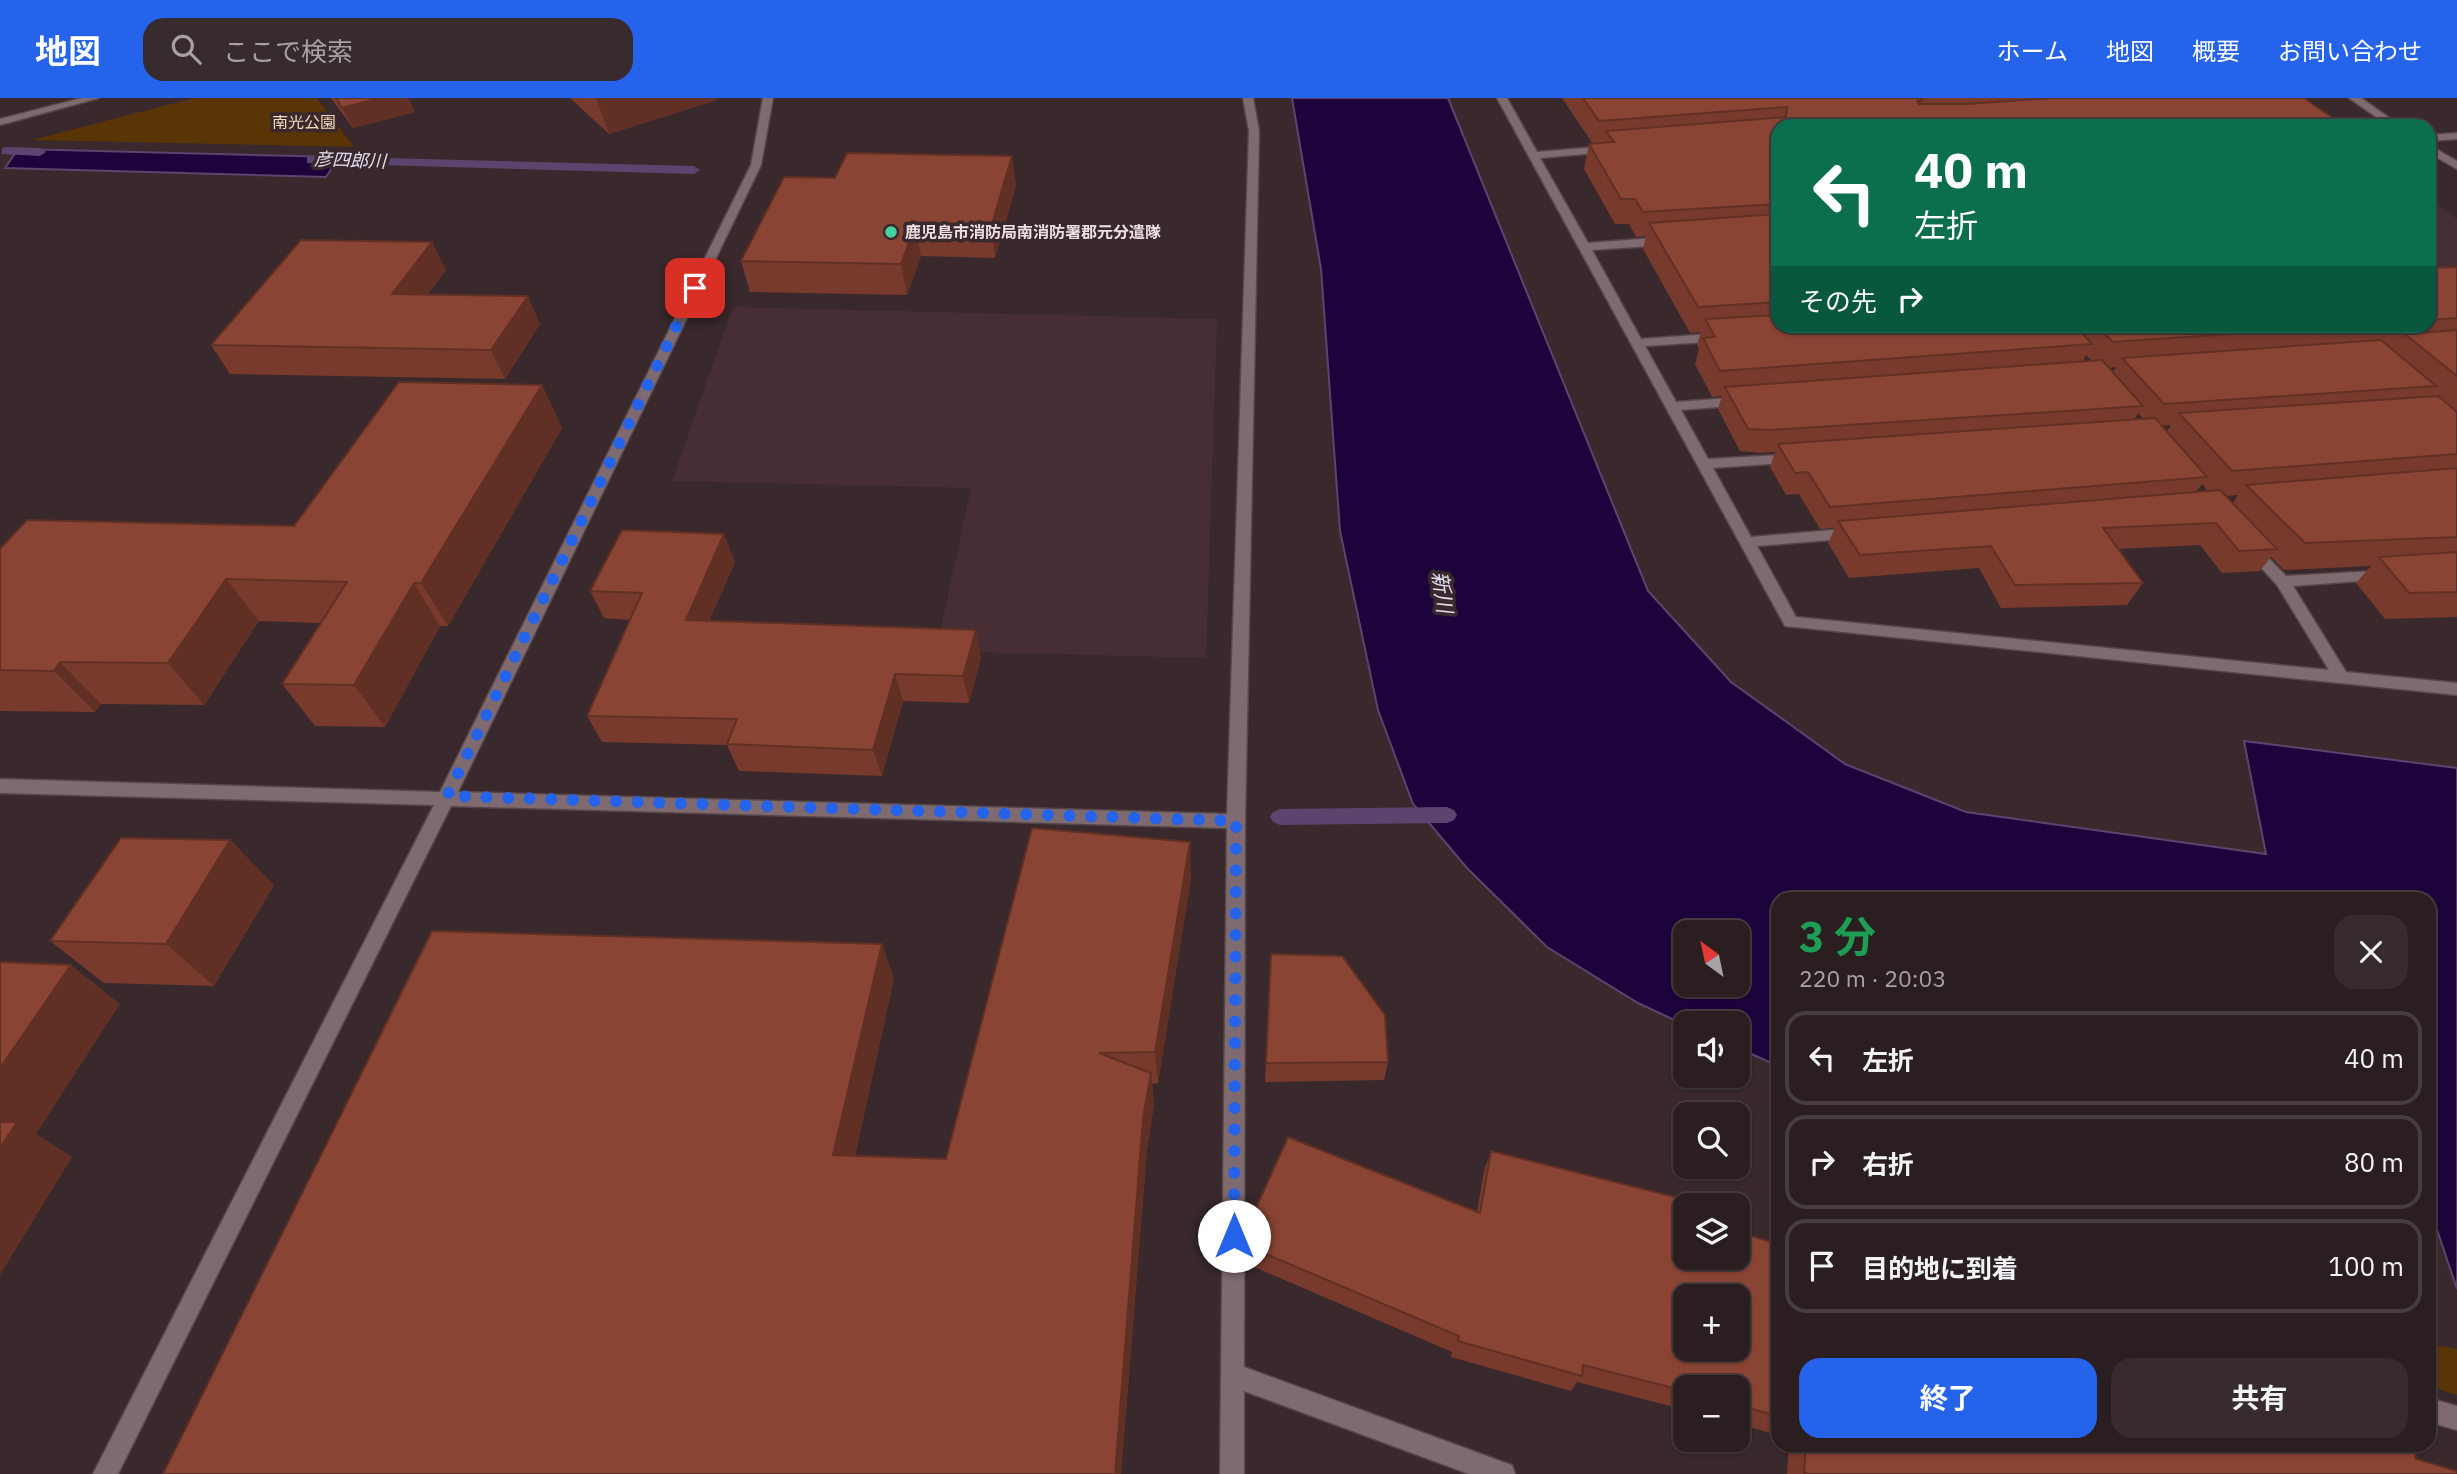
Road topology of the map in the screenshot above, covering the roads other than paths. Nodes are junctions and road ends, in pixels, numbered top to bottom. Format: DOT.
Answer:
graph roads {
  1 [pos="768,98"];
  2 [pos="1248,98"];
  3 [pos="1502,98"];
  4 [pos="2354,98"];
  5 [pos="86,99"];
  6 [pos="2386,119"];
  7 [pos="0,122"];
  8 [pos="2457,136"];
  9 [pos="2436,138"];
  10 [pos="1625,148"];
  11 [pos="2436,152"];
  12 [pos="1535,155"];
  13 [pos="2457,166"];
  14 [pos="1682,240"];
  15 [pos="1586,247"];
  16 [pos="1735,336"];
  17 [pos="1639,343"];
  18 [pos="1754,400"];
  19 [pos="1673,406"];
  20 [pos="1816,457"];
  21 [pos="1705,464"];
  22 [pos="1870,532"];
  23 [pos="2236,533"];
  24 [pos="1748,542"];
  25 [pos="2403,573"];
  26 [pos="2282,582"];
  27 [pos="2341,677"];
  28 [pos="2457,689"];
  29 [pos="0,786"];
  30 [pos="447,796"];
  31 [pos="1236,821"];
  32 [pos="1233,1375"];
  33 [pos="2436,1412"];
  34 [pos="2457,1418"];
  35 [pos="105,1474"];
  36 [pos="1232,1474"];
  37 [pos="1503,1474"];
  1 -- 30 [label="street"];
  2 -- 31 [label="street"];
  3 -- 12 [label="street"];
  4 -- 6 [label="street"];
  5 -- 7 [label="street"];
  8 -- 9 [label="street"];
  10 -- 12 [label="street"];
  11 -- 13 [label="street"];
  12 -- 15 [label="street"];
  14 -- 15 [label="street"];
  15 -- 17 [label="street"];
  16 -- 17 [label="street"];
  17 -- 19 [label="street"];
  18 -- 19 [label="street"];
  19 -- 21 [label="street"];
  20 -- 21 [label="street"];
  21 -- 24 [label="street"];
  22 -- 24 [label="street"];
  23 -- 26 [label="street"];
  24 -- 27 [label="street"];
  25 -- 26 [label="street"];
  26 -- 27 [label="street"];
  27 -- 28 [label="street"];
  29 -- 30 [label="street"];
  30 -- 31 [label="street"];
  30 -- 35 [label="street"];
  31 -- 32 [label="street"];
  32 -- 36 [label="street"];
  32 -- 37 [label="street"];
  33 -- 34 [label="street"];
}
